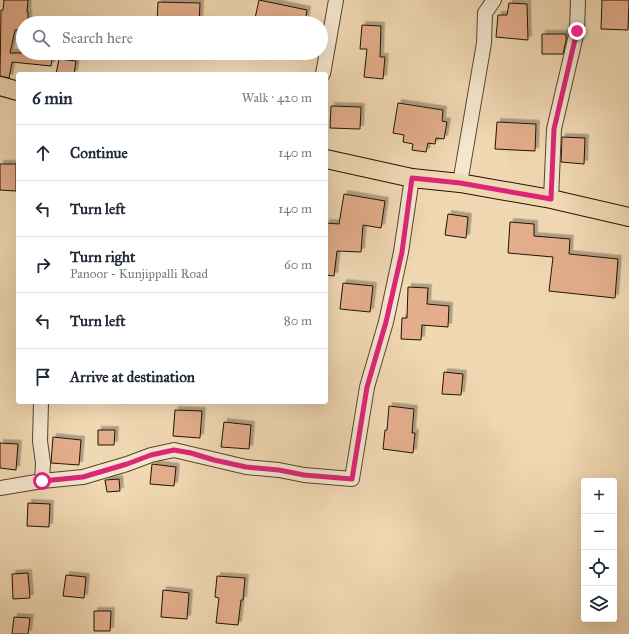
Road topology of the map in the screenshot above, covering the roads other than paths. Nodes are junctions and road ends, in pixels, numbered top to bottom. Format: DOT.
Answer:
graph roads {
  1 [pos="336,0"];
  2 [pos="494,0"];
  3 [pos="578,0"];
  4 [pos="328,49"];
  5 [pos="326,60"];
  6 [pos="324,72"];
  7 [pos="0,86"];
  8 [pos="16,90"];
  9 [pos="328,159"];
  10 [pos="412,178"];
  11 [pos="460,183"];
  12 [pos="551,199"];
  13 [pos="629,217"];
  14 [pos="41,404"];
  15 [pos="42,481"];
  16 [pos="0,488"];
  1 -- 4 [label="street"];
  2 -- 11 [label="street"];
  3 -- 12 [label="street"];
  5 -- 6 [label="street"];
  7 -- 8 [label="main road"];
  9 -- 10 [label="main road"];
  10 -- 11 [label="main road"];
  10 -- 15 [label="street"];
  11 -- 12 [label="main road"];
  12 -- 13 [label="main road"];
  14 -- 15 [label="street"];
  15 -- 16 [label="street"];
}
